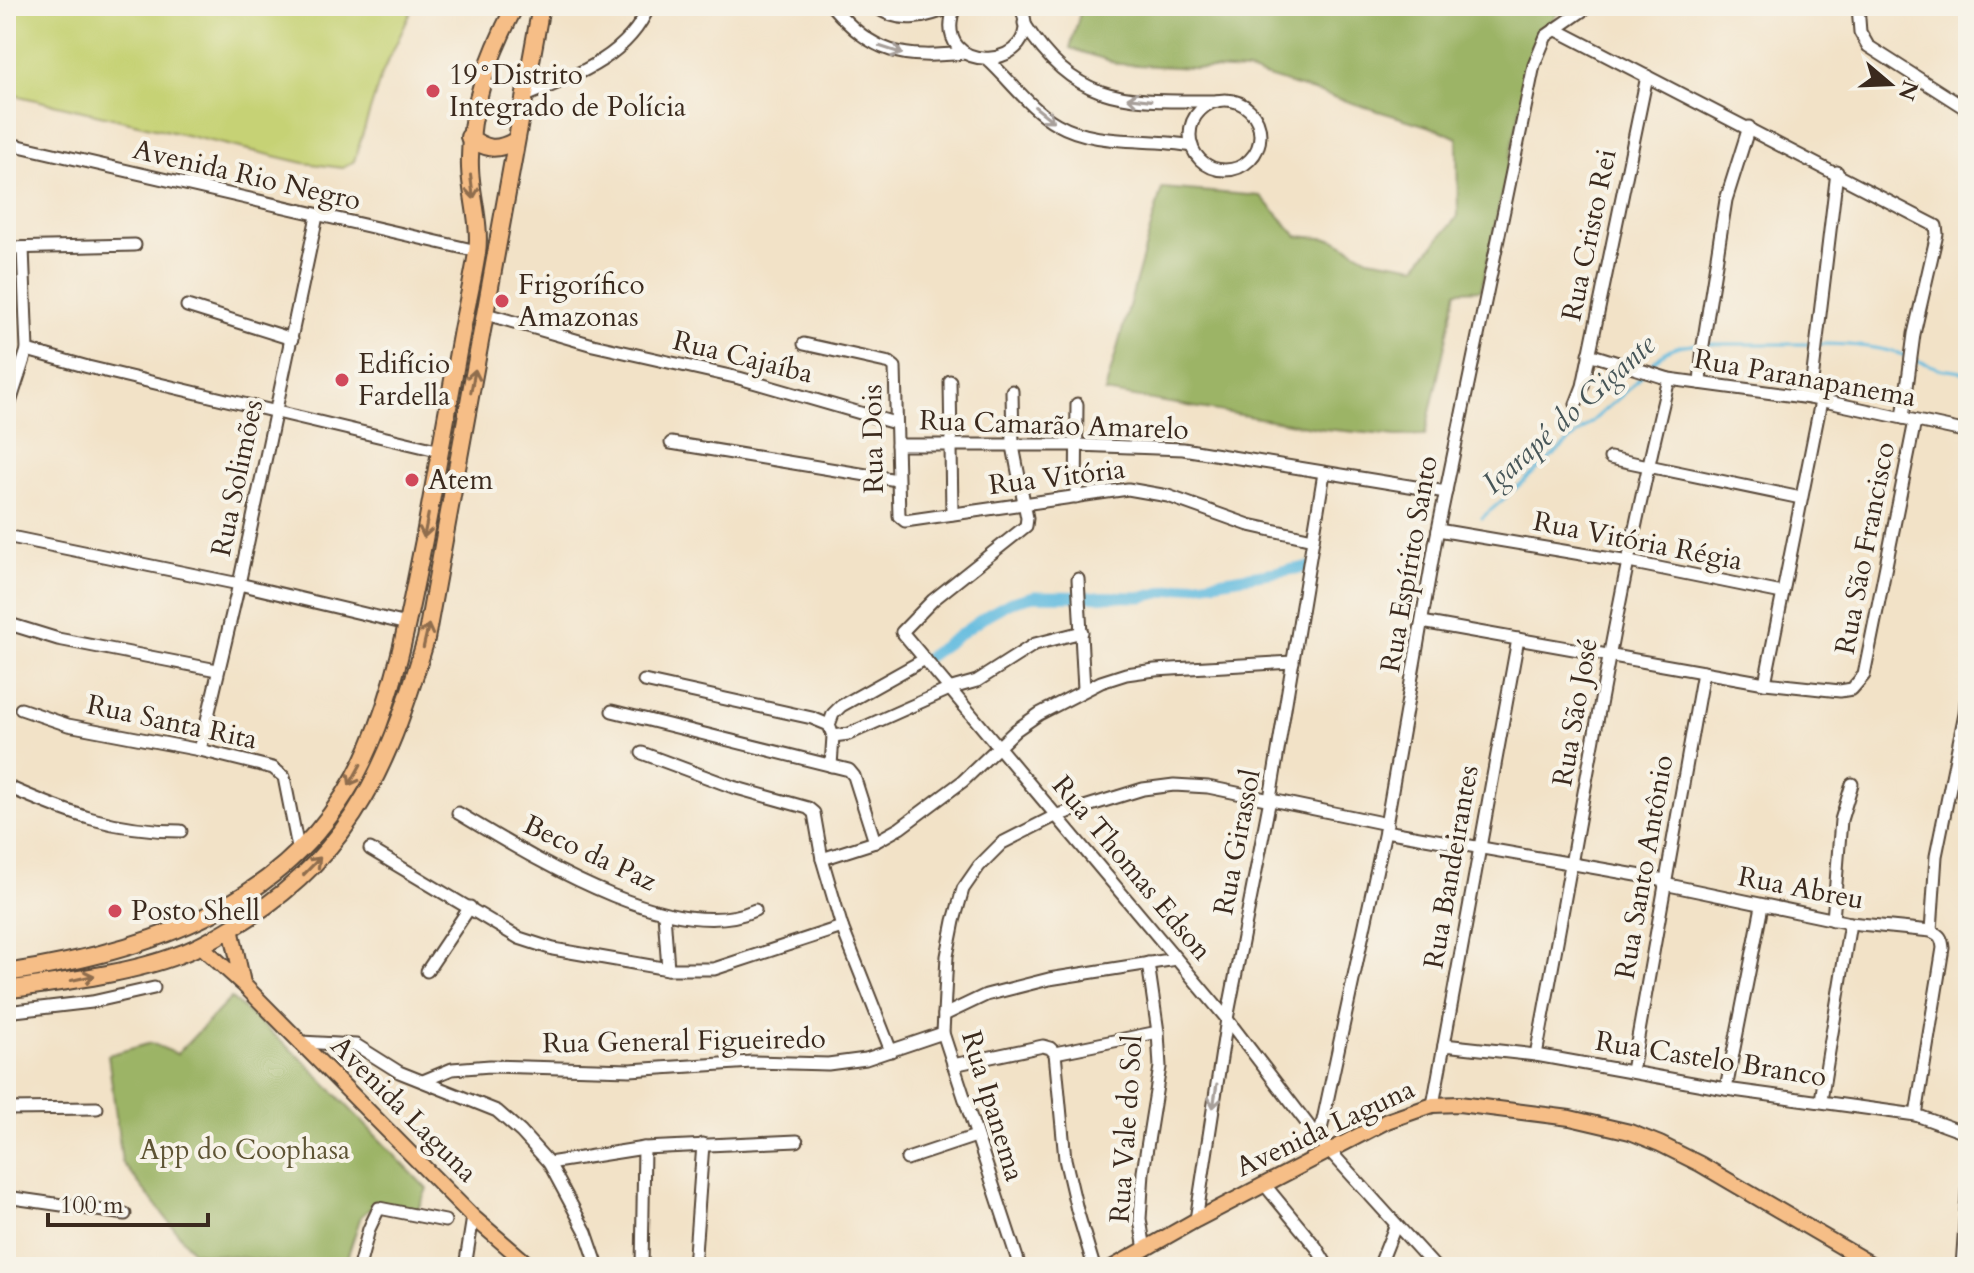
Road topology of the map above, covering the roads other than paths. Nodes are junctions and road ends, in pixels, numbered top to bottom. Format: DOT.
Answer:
graph roads {
  1 [pos="515,6"];
  2 [pos="541,6"];
  3 [pos="649,6"];
  4 [pos="832,6"];
  5 [pos="875,6"];
  6 [pos="954,6"];
  7 [pos="1020,6"];
  8 [pos="1589,6"];
  9 [pos="1858,6"];
  10 [pos="1024,23"];
  11 [pos="1555,29"];
  12 [pos="965,53"];
  13 [pos="988,60"];
  14 [pos="1647,76"];
  15 [pos="523,97"];
  16 [pos="1217,101"];
  17 [pos="1968,110"];
  18 [pos="1749,127"];
  19 [pos="469,137"];
  20 [pos="515,141"];
  21 [pos="6,143"];
  22 [pos="1192,146"];
  23 [pos="1837,172"];
  24 [pos="317,216"];
  25 [pos="135,245"];
  26 [pos="6,248"];
  27 [pos="23,248"];
  28 [pos="477,251"];
  29 [pos="187,306"];
  30 [pos="486,314"];
  31 [pos="292,339"];
  32 [pos="804,344"];
  33 [pos="27,350"];
  34 [pos="1589,354"];
  35 [pos="1669,379"];
  36 [pos="950,381"];
  37 [pos="1700,383"];
  38 [pos="1012,391"];
  39 [pos="1816,399"];
  40 [pos="8,400"];
  41 [pos="1077,404"];
  42 [pos="1576,404"];
  43 [pos="276,412"];
  44 [pos="6,415"];
  45 [pos="1903,418"];
  46 [pos="1915,421"];
  47 [pos="895,423"];
  48 [pos="1968,432"];
  49 [pos="671,443"];
  50 [pos="897,445"];
  51 [pos="951,445"];
  52 [pos="1077,445"];
  53 [pos="1013,446"];
  54 [pos="441,451"];
  55 [pos="1610,458"];
  56 [pos="1647,467"];
  57 [pos="1324,473"];
  58 [pos="897,480"];
  59 [pos="1446,492"];
  60 [pos="1076,497"];
  61 [pos="1801,498"];
  62 [pos="1023,506"];
  63 [pos="952,514"];
  64 [pos="899,516"];
  65 [pos="1438,530"];
  66 [pos="6,536"];
  67 [pos="1313,539"];
  68 [pos="1629,562"];
  69 [pos="1078,579"];
  70 [pos="239,584"];
  71 [pos="1782,593"];
  72 [pos="1422,622"];
  73 [pos="6,623"];
  74 [pos="407,624"];
  75 [pos="1082,632"];
  76 [pos="1518,639"];
  77 [pos="1609,656"];
  78 [pos="925,659"];
  79 [pos="1293,662"];
  80 [pos="217,670"];
  81 [pos="1703,672"];
  82 [pos="644,681"];
  83 [pos="1765,683"];
  84 [pos="1968,685"];
  85 [pos="952,688"];
  86 [pos="1084,689"];
  87 [pos="21,709"];
  88 [pos="612,711"];
  89 [pos="831,730"];
  90 [pos="1000,746"];
  91 [pos="200,750"];
  92 [pos="642,753"];
  93 [pos="831,766"];
  94 [pos="1852,784"];
  95 [pos="6,786"];
  96 [pos="1270,799"];
  97 [pos="458,813"];
  98 [pos="1055,816"];
  99 [pos="1386,828"];
  100 [pos="181,831"];
  101 [pos="875,842"];
  102 [pos="370,849"];
  103 [pos="1478,849"];
  104 [pos="299,853"];
  105 [pos="822,859"];
  106 [pos="1573,863"];
  107 [pos="1664,882"];
  108 [pos="1762,906"];
  109 [pos="470,907"];
  110 [pos="755,910"];
  111 [pos="664,913"];
  112 [pos="1833,920"];
  113 [pos="1850,923"];
  114 [pos="842,927"];
  115 [pos="231,928"];
  116 [pos="1931,931"];
  117 [pos="201,946"];
  118 [pos="1176,959"];
  119 [pos="1148,963"];
  120 [pos="668,969"];
  121 [pos="427,971"];
  122 [pos="6,973"];
  123 [pos="243,984"];
  124 [pos="154,988"];
  125 [pos="6,990"];
  126 [pos="6,1012"];
  127 [pos="944,1015"];
  128 [pos="1227,1019"];
  129 [pos="1158,1032"];
  130 [pos="943,1033"];
  131 [pos="301,1042"];
  132 [pos="1444,1045"];
  133 [pos="891,1051"];
  134 [pos="1055,1053"];
  135 [pos="1536,1055"];
  136 [pos="953,1065"];
  137 [pos="1632,1071"];
  138 [pos="423,1081"];
  139 [pos="1726,1089"];
  140 [pos="1821,1100"];
  141 [pos="1433,1105"];
  142 [pos="97,1108"];
  143 [pos="6,1109"];
  144 [pos="1916,1115"];
  145 [pos="1968,1134"];
  146 [pos="976,1136"];
  147 [pos="1319,1139"];
  148 [pos="797,1141"];
  149 [pos="703,1144"];
  150 [pos="644,1148"];
  151 [pos="1328,1151"];
  152 [pos="907,1159"];
  153 [pos="549,1163"];
  154 [pos="1968,1180"];
  155 [pos="1264,1184"];
  156 [pos="6,1197"];
  157 [pos="1967,1210"];
  158 [pos="125,1214"];
  159 [pos="473,1217"];
  160 [pos="1196,1220"];
  161 [pos="445,1221"];
  162 [pos="1396,1224"];
  163 [pos="1145,1250"];
  164 [pos="197,1267"];
  165 [pos="205,1267"];
  166 [pos="359,1267"];
  167 [pos="465,1267"];
  168 [pos="529,1267"];
  169 [pos="598,1267"];
  170 [pos="642,1267"];
  171 [pos="694,1267"];
  172 [pos="1020,1267"];
  173 [pos="1094,1267"];
  174 [pos="1113,1267"];
  175 [pos="1328,1267"];
  176 [pos="1379,1267"];
  177 [pos="1435,1267"];
  178 [pos="1876,1267"];
  179 [pos="1962,1267"];
  1 -- 19 [label="highway"];
  2 -- 15 [label="highway"];
  3 -- 15 [label="street"];
  4 -- 12 [label="street, one-way"];
  5 -- 6 [label="street"];
  6 -- 12 [label="street"];
  7 -- 10 [label="street"];
  8 -- 11 [label="street, Rua Espírito Santo"];
  9 -- 17 [label="street"];
  10 -- 13 [label="street"];
  16 -- 10 [label="street, one-way"];
  11 -- 14 [label="street"];
  11 -- 59 [label="street, Rua Espírito Santo"];
  12 -- 13 [label="street"];
  13 -- 22 [label="street, one-way"];
  14 -- 18 [label="street"];
  14 -- 34 [label="street, Rua Cristo Rei"];
  15 -- 20 [label="highway"];
  16 -- 22 [label="street"];
  16 -- 22 [label="street"];
  18 -- 23 [label="street"];
  18 -- 37 [label="street"];
  19 -- 20 [label="highway"];
  19 -- 28 [label="highway, one-way"];
  20 -- 30 [label="highway"];
  21 -- 24 [label="street, Avenida Rio Negro"];
  23 -- 39 [label="street"];
  23 -- 45 [label="street"];
  24 -- 28 [label="street, Avenida Rio Negro"];
  24 -- 31 [label="street, Rua Solimões"];
  25 -- 27 [label="street"];
  26 -- 27 [label="street"];
  27 -- 33 [label="street"];
  28 -- 54 [label="highway"];
  29 -- 31 [label="street"];
  30 -- 47 [label="street, Rua Cajaíba"];
  115 -- 30 [label="highway, one-way"];
  31 -- 43 [label="street, Rua Solimões"];
  32 -- 47 [label="street, Rua Dois"];
  33 -- 40 [label="street"];
  33 -- 43 [label="street"];
  34 -- 35 [label="street, Rua Paranapanema"];
  34 -- 42 [label="street, Rua Cristo Rei"];
  35 -- 37 [label="street, Rua Paranapanema"];
  35 -- 56 [label="street, Rua São José"];
  36 -- 51 [label="street"];
  37 -- 39 [label="street, Rua Paranapanema"];
  38 -- 53 [label="street"];
  39 -- 45 [label="street, Rua Paranapanema"];
  39 -- 61 [label="street"];
  40 -- 44 [label="street"];
  41 -- 52 [label="street"];
  43 -- 54 [label="street"];
  43 -- 70 [label="street, Rua Solimões"];
  45 -- 46 [label="street, Rua Paranapanema"];
  46 -- 48 [label="street, Rua Paranapanema"];
  46 -- 83 [label="street, Rua São Francisco"];
  47 -- 50 [label="street, Rua Dois"];
  49 -- 58 [label="street"];
  50 -- 51 [label="street, Rua Camarão Amarelo"];
  50 -- 58 [label="street, Rua Dois"];
  51 -- 53 [label="street, Rua Camarão Amarelo"];
  51 -- 63 [label="street"];
  52 -- 53 [label="street, Rua Camarão Amarelo"];
  52 -- 57 [label="street, Rua Camarão Amarelo"];
  52 -- 60 [label="street"];
  53 -- 62 [label="street"];
  54 -- 74 [label="highway, one-way"];
  55 -- 56 [label="street"];
  56 -- 61 [label="street"];
  56 -- 68 [label="street, Rua São José"];
  57 -- 59 [label="street, Rua Camarão Amarelo"];
  57 -- 67 [label="street, Rua Girassol"];
  58 -- 64 [label="street, Rua Dois"];
  59 -- 65 [label="street, Rua Espírito Santo"];
  60 -- 62 [label="street, Rua Vitória"];
  60 -- 67 [label="street, Rua Vitória"];
  61 -- 71 [label="street"];
  62 -- 63 [label="street, Rua Vitória"];
  62 -- 78 [label="street, Rua Thomas Edson"];
  63 -- 64 [label="street, Rua Vitória"];
  65 -- 68 [label="street, Rua Vitória Régia"];
  65 -- 72 [label="street, Rua Espírito Santo"];
  66 -- 70 [label="street"];
  67 -- 79 [label="street, Rua Girassol"];
  68 -- 71 [label="street, Rua Vitória Régia"];
  68 -- 77 [label="street, Rua São José"];
  69 -- 75 [label="street"];
  70 -- 74 [label="street"];
  70 -- 80 [label="street, Rua Solimões"];
  71 -- 83 [label="street"];
  72 -- 76 [label="street"];
  72 -- 99 [label="street, Rua Espírito Santo"];
  73 -- 80 [label="street"];
  74 -- 104 [label="highway, one-way"];
  75 -- 85 [label="street"];
  75 -- 86 [label="street"];
  76 -- 77 [label="street"];
  76 -- 103 [label="street, Rua Bandeirantes"];
  77 -- 81 [label="street"];
  77 -- 106 [label="street, Rua São José"];
  78 -- 85 [label="street, Rua Thomas Edson"];
  78 -- 89 [label="street"];
  79 -- 86 [label="street"];
  79 -- 96 [label="street, Rua Girassol"];
  80 -- 91 [label="street, Rua Solimões"];
  81 -- 83 [label="street"];
  81 -- 107 [label="street, Rua Santo Antônio"];
  82 -- 89 [label="street"];
  84 -- 116 [label="street"];
  85 -- 89 [label="street"];
  85 -- 90 [label="street, Rua Thomas Edson"];
  86 -- 90 [label="street"];
  87 -- 91 [label="street, Rua Santa Rita"];
  88 -- 93 [label="street"];
  89 -- 93 [label="street"];
  90 -- 98 [label="street, Rua Thomas Edson"];
  90 -- 101 [label="street"];
  91 -- 104 [label="street, Rua Santa Rita"];
  92 -- 105 [label="street"];
  93 -- 101 [label="street"];
  94 -- 112 [label="street"];
  95 -- 100 [label="street"];
  96 -- 98 [label="street, Rua Ipanema"];
  96 -- 99 [label="street, Rua Ipanema"];
  96 -- 128 [label="street, Rua Girassol"];
  97 -- 111 [label="street, Beco da Paz"];
  98 -- 118 [label="street, Rua Thomas Edson"];
  98 -- 127 [label="street, Rua Ipanema"];
  99 -- 103 [label="street, Rua Abreu"];
  99 -- 147 [label="street, Rua Espírito Santo"];
  101 -- 105 [label="street"];
  102 -- 109 [label="street"];
  103 -- 106 [label="street, Rua Abreu"];
  103 -- 132 [label="street, Rua Bandeirantes"];
  104 -- 122 [label="highway"];
  105 -- 114 [label="street"];
  106 -- 107 [label="street, Rua Abreu"];
  106 -- 135 [label="street, Rua São José"];
  107 -- 108 [label="street, Rua Abreu"];
  107 -- 137 [label="street, Rua Santo Antônio"];
  108 -- 112 [label="street, Rua Abreu"];
  108 -- 139 [label="street"];
  109 -- 120 [label="street"];
  109 -- 121 [label="street"];
  110 -- 111 [label="street, Beco da Paz"];
  111 -- 120 [label="street"];
  112 -- 113 [label="street, Rua Abreu"];
  113 -- 116 [label="street, Rua Abreu"];
  113 -- 140 [label="street"];
  114 -- 120 [label="street"];
  114 -- 133 [label="street"];
  115 -- 117 [label="highway"];
  115 -- 123 [label="main road"];
  116 -- 144 [label="street"];
  117 -- 123 [label="main road, Avenida Laguna"];
  125 -- 117 [label="highway, one-way"];
  118 -- 119 [label="street"];
  118 -- 128 [label="street, Rua Thomas Edson"];
  119 -- 127 [label="street"];
  119 -- 129 [label="street, Rua Vale do Sol"];
  123 -- 131 [label="main road, Avenida Laguna"];
  124 -- 126 [label="street"];
  127 -- 130 [label="street, Rua Ipanema"];
  128 -- 147 [label="street, Rua Thomas Edson"];
  128 -- 160 [label="street, Rua Girassol, one-way"];
  129 -- 134 [label="street"];
  129 -- 163 [label="street, Rua Vale do Sol"];
  130 -- 133 [label="street, Rua General Figueiredo"];
  130 -- 136 [label="street, Rua Ipanema"];
  131 -- 138 [label="street"];
  131 -- 159 [label="main road, Avenida Laguna"];
  132 -- 135 [label="street, Rua Castelo Branco"];
  132 -- 141 [label="street, Rua Bandeirantes"];
  133 -- 138 [label="street, Rua General Figueiredo"];
  134 -- 136 [label="street"];
  134 -- 173 [label="street"];
  135 -- 137 [label="street, Rua Castelo Branco"];
  136 -- 146 [label="street, Rua Ipanema"];
  137 -- 139 [label="street, Rua Castelo Branco"];
  138 -- 153 [label="street"];
  139 -- 140 [label="street, Rua Castelo Branco"];
  140 -- 144 [label="street, Rua Castelo Branco"];
  141 -- 151 [label="main road, Avenida Laguna"];
  141 -- 178 [label="main road, Avenida Laguna"];
  142 -- 143 [label="street"];
  144 -- 145 [label="street, Rua Castelo Branco"];
  146 -- 152 [label="street"];
  146 -- 172 [label="street, Rua Ipanema"];
  147 -- 151 [label="street"];
  148 -- 149 [label="street"];
  149 -- 150 [label="street"];
  149 -- 171 [label="street"];
  150 -- 153 [label="street"];
  150 -- 170 [label="street"];
  151 -- 155 [label="main road, Avenida Laguna"];
  151 -- 162 [label="street"];
  153 -- 169 [label="street"];
  154 -- 157 [label="street"];
  155 -- 160 [label="main road, Avenida Laguna"];
  155 -- 175 [label="street"];
  156 -- 158 [label="street"];
  157 -- 179 [label="street"];
  159 -- 167 [label="street"];
  159 -- 168 [label="main road, Avenida Laguna"];
  160 -- 163 [label="main road, Avenida Laguna"];
  161 -- 166 [label="street"];
  162 -- 176 [label="street"];
  162 -- 177 [label="street"];
  163 -- 174 [label="main road, Avenida Laguna"];
  164 -- 165 [label="street"];
}
